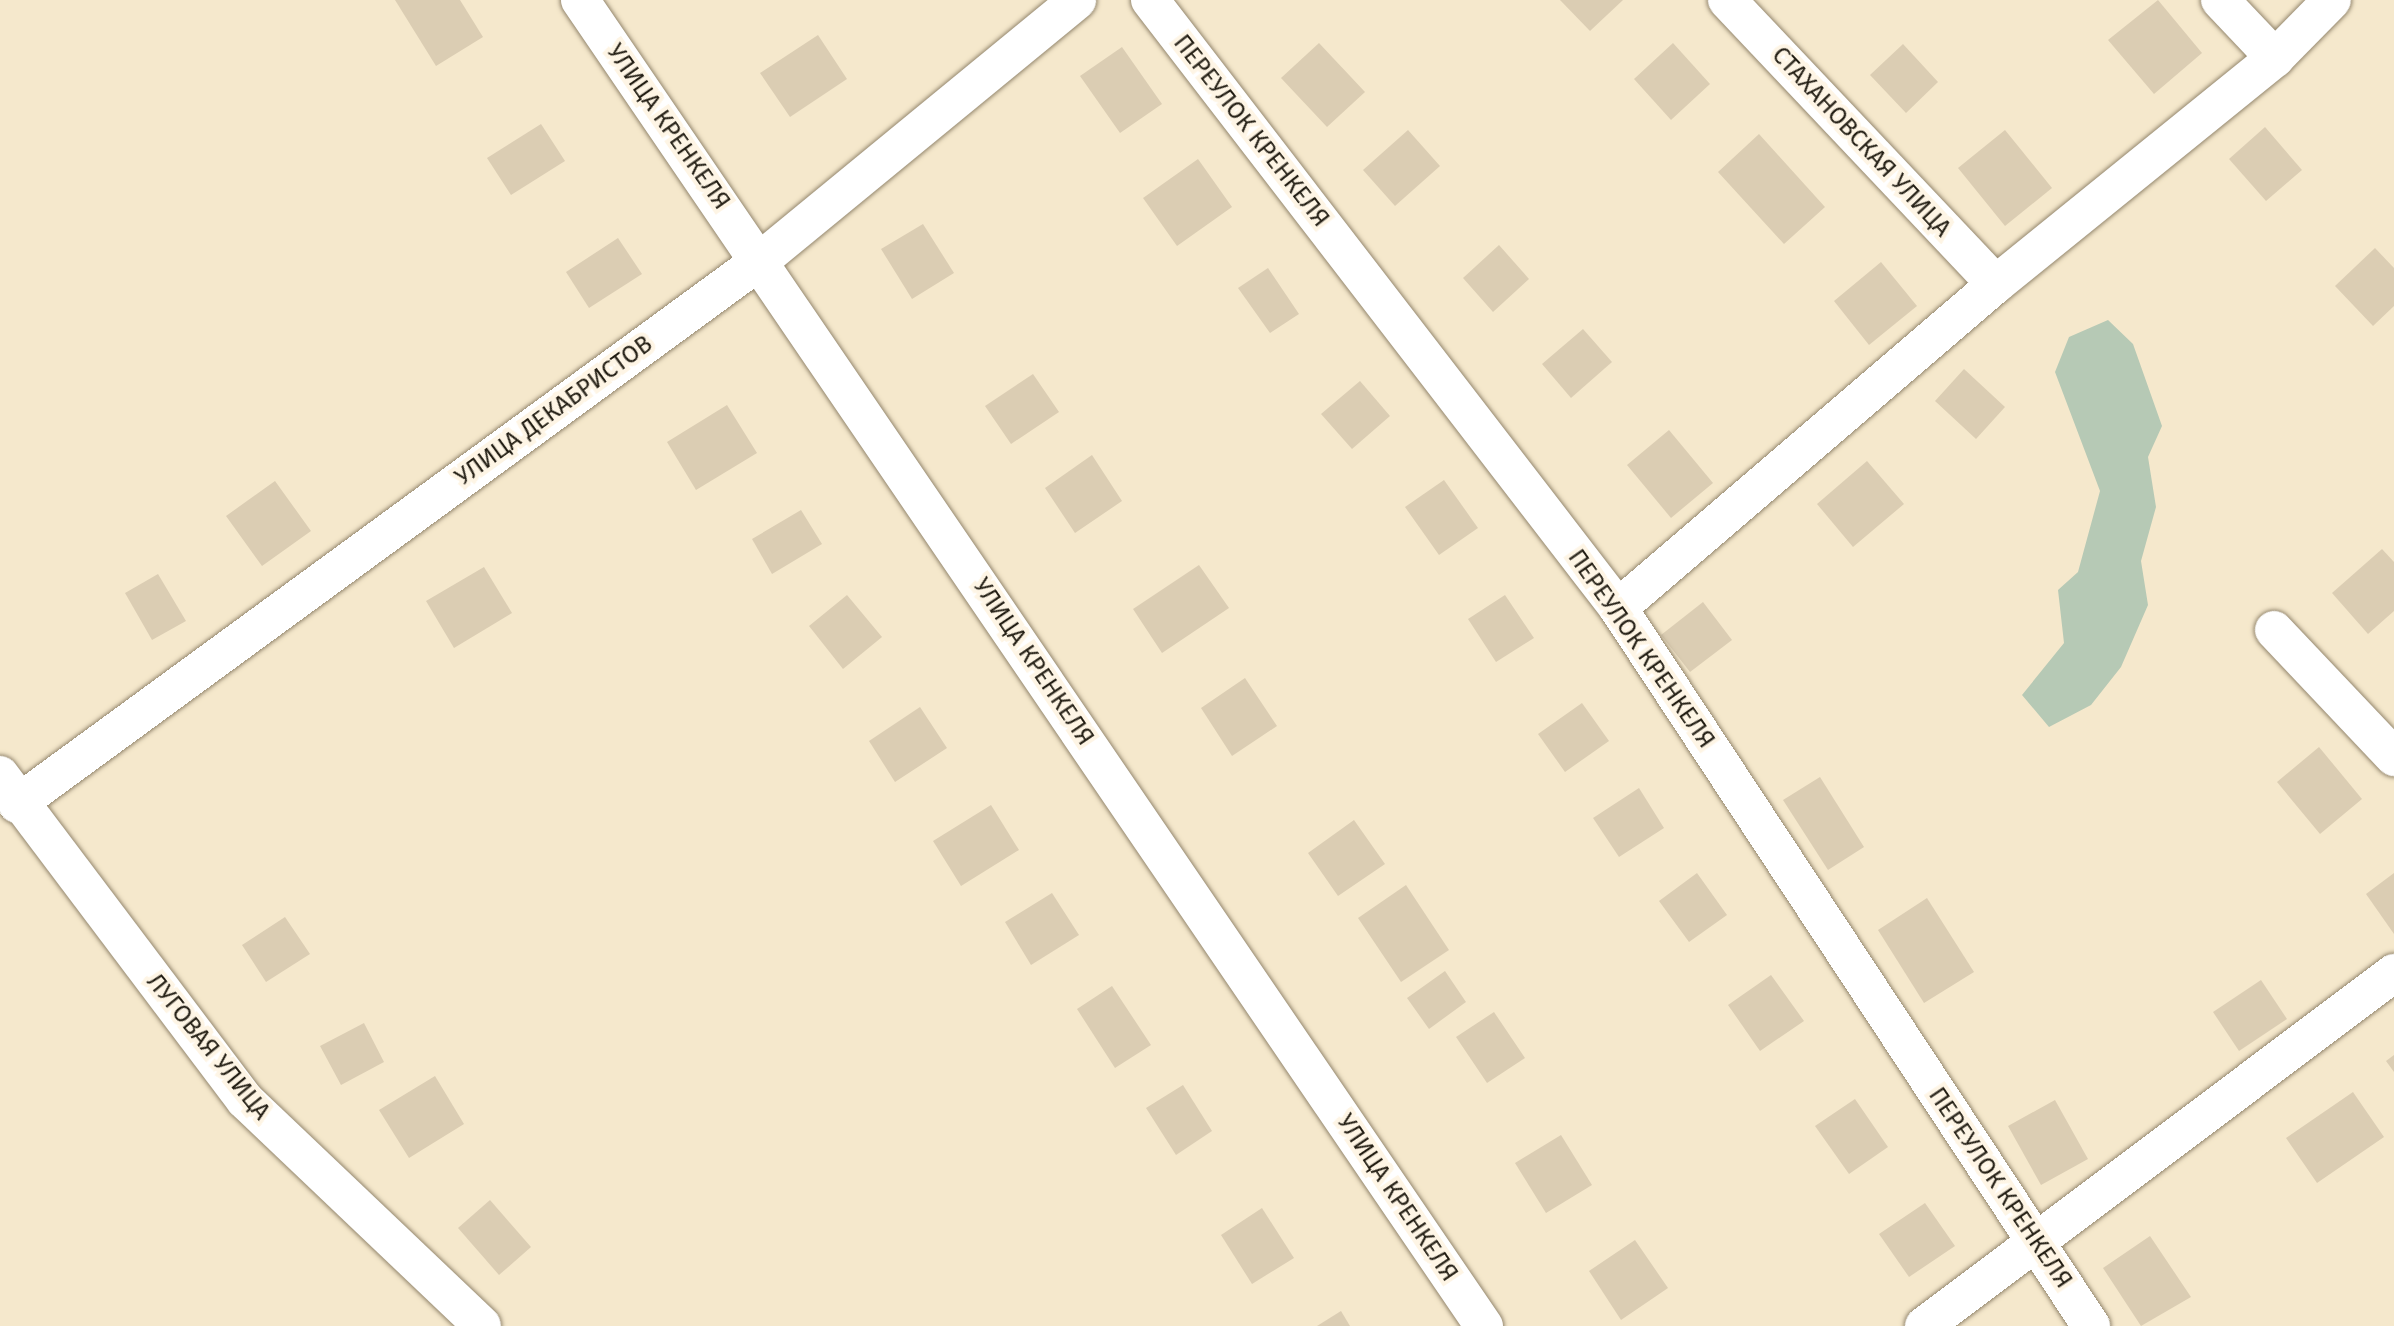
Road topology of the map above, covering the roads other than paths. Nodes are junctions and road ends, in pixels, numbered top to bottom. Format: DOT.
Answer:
graph roads {
  1 [pos="580,0"];
  2 [pos="1077,0"];
  3 [pos="1150,0"];
  4 [pos="1727,0"];
  5 [pos="2220,0"];
  6 [pos="2332,0"];
  7 [pos="2275,58"];
  8 [pos="761,260"];
  9 [pos="1996,284"];
  10 [pos="1618,608"];
  11 [pos="2274,630"];
  12 [pos="2394,757"];
  13 [pos="9,789"];
  14 [pos="2394,973"];
  15 [pos="2038,1247"];
  16 [pos="482,1326"];
  17 [pos="1484,1326"];
  18 [pos="1924,1326"];
  19 [pos="2091,1326"];
  1 -- 8 [label="street, УЛИЦА КРЕНКЕЛЯ"];
  2 -- 8 [label="street, УЛИЦА ДЕКАБРИСТОВ"];
  3 -- 10 [label="street, ПЕРЕУЛОК КРЕНКЕЛЯ"];
  4 -- 9 [label="street, СТАХАНОВСКАЯ УЛИЦА"];
  5 -- 7 [label="street"];
  6 -- 7 [label="street"];
  7 -- 9 [label="street"];
  8 -- 13 [label="street, УЛИЦА ДЕКАБРИСТОВ"];
  8 -- 17 [label="street, УЛИЦА КРЕНКЕЛЯ"];
  9 -- 10 [label="street"];
  10 -- 15 [label="street, ПЕРЕУЛОК КРЕНКЕЛЯ"];
  11 -- 12 [label="street"];
  13 -- 16 [label="street, ЛУГОВАЯ УЛИЦА"];
  14 -- 15 [label="street"];
  15 -- 18 [label="street"];
  15 -- 19 [label="street, ПЕРЕУЛОК КРЕНКЕЛЯ"];
}
